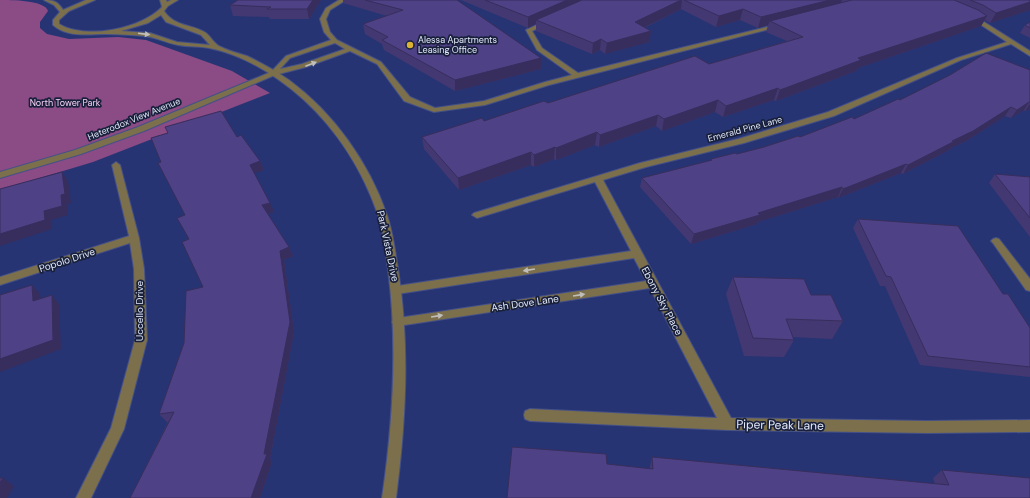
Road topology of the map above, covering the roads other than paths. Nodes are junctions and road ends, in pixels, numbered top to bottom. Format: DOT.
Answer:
graph roads {
  1 [pos="47,0"];
  2 [pos="92,0"];
  3 [pos="175,0"];
  4 [pos="343,0"];
  5 [pos="164,3"];
  6 [pos="162,12"];
  7 [pos="63,13"];
  8 [pos="963,13"];
  9 [pos="556,18"];
  10 [pos="783,25"];
  11 [pos="105,32"];
  12 [pos="335,41"];
  13 [pos="1012,42"];
  14 [pos="216,47"];
  15 [pos="350,49"];
  16 [pos="1030,54"];
  17 [pos="273,73"];
  18 [pos="578,76"];
  19 [pos="116,165"];
  20 [pos="0,175"];
  21 [pos="598,179"];
  22 [pos="477,215"];
  23 [pos="134,238"];
  24 [pos="996,241"];
  25 [pos="637,254"];
  26 [pos="0,281"];
  27 [pos="653,284"];
  28 [pos="1030,287"];
  29 [pos="397,290"];
  30 [pos="398,322"];
  31 [pos="530,415"];
  32 [pos="727,424"];
  33 [pos="1030,426"];
  34 [pos="83,498"];
  35 [pos="388,498"];
  1 -- 7 [label="street"];
  2 -- 7 [label="street"];
  3 -- 5 [label="street"];
  4 -- 12 [label="street"];
  5 -- 6 [label="street"];
  6 -- 11 [label="street"];
  6 -- 14 [label="street, Park Vista Drive"];
  7 -- 11 [label="street"];
  8 -- 13 [label="street"];
  9 -- 18 [label="street"];
  10 -- 18 [label="street"];
  11 -- 14 [label="street, Park Vista Drive, one-way"];
  12 -- 15 [label="street"];
  12 -- 17 [label="street"];
  13 -- 16 [label="street"];
  13 -- 21 [label="street, Emerald Pine Lane"];
  14 -- 17 [label="street, Park Vista Drive"];
  17 -- 15 [label="street, one-way"];
  15 -- 18 [label="street"];
  17 -- 20 [label="street, Heterodox View Avenue"];
  17 -- 29 [label="street, Park Vista Drive"];
  19 -- 23 [label="street, Uccello Drive"];
  21 -- 22 [label="street, Emerald Pine Lane"];
  21 -- 25 [label="street, Ebony Sky Place"];
  23 -- 26 [label="street, Popolo Drive"];
  23 -- 34 [label="street, Uccello Drive"];
  24 -- 28 [label="street"];
  25 -- 27 [label="street, Ebony Sky Place"];
  25 -- 29 [label="street, one-way"];
  30 -- 27 [label="street, Ash Dove Lane, one-way"];
  27 -- 32 [label="street, Ebony Sky Place"];
  29 -- 30 [label="street, Park Vista Drive"];
  30 -- 35 [label="street, Park Vista Drive"];
  31 -- 32 [label="street, Piper Peak Lane"];
  32 -- 33 [label="street, Piper Peak Lane"];
}
